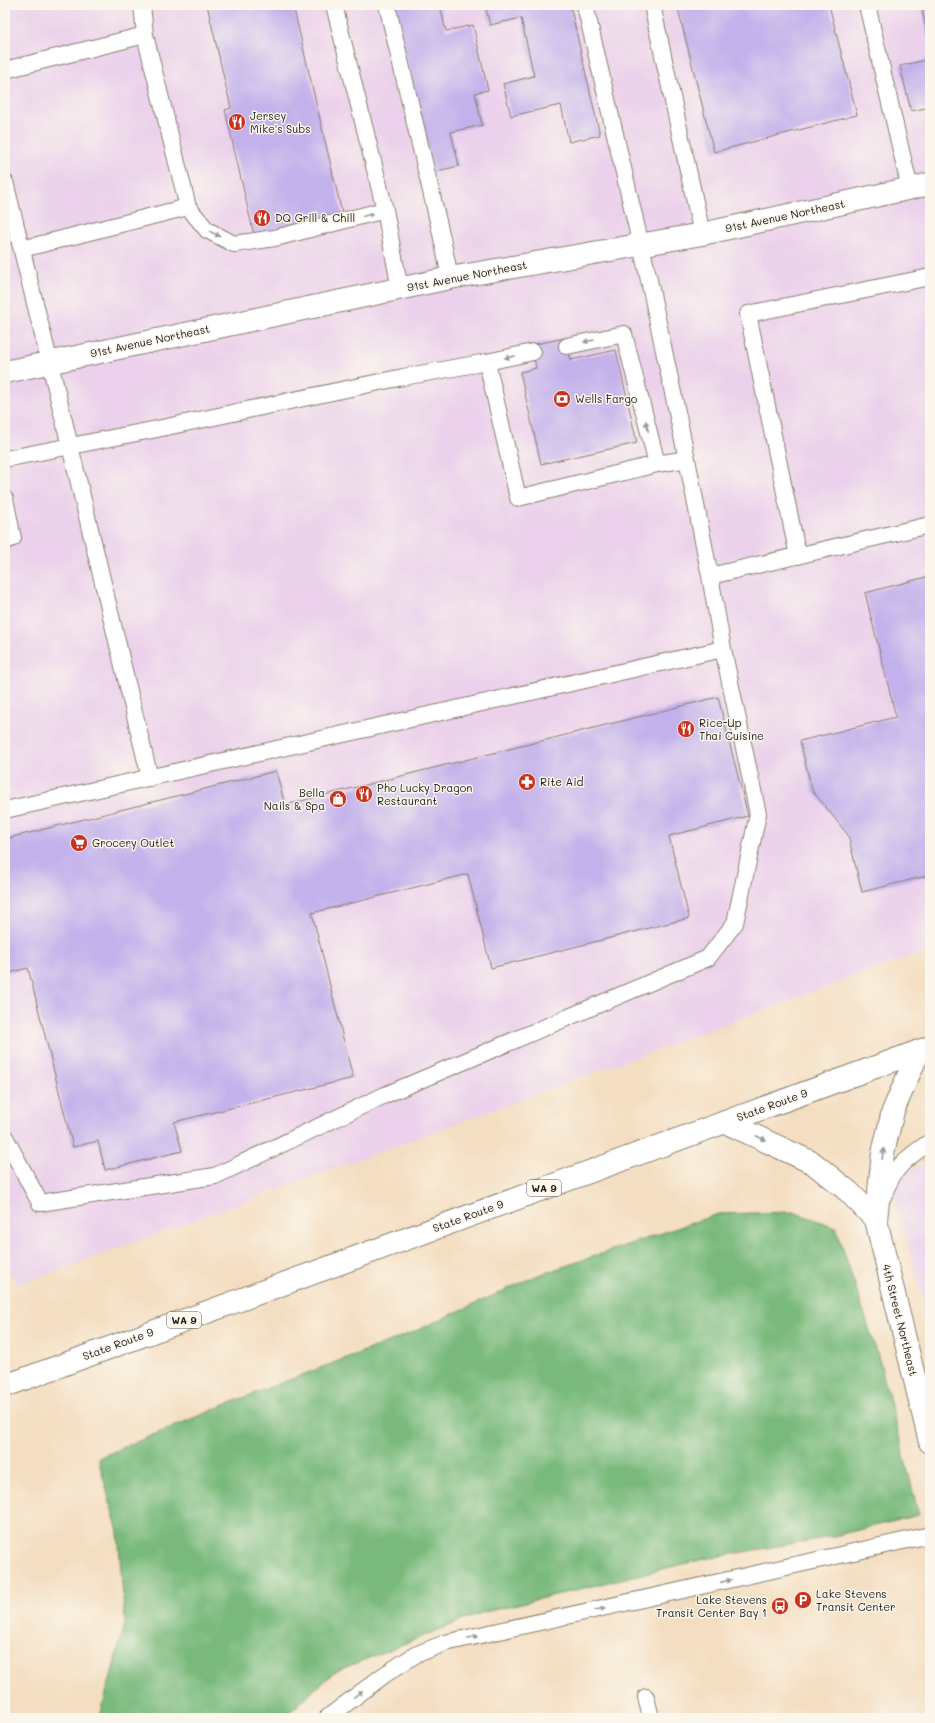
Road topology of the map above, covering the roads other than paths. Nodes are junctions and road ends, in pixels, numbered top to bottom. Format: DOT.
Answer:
graph roads {
  1 [pos="142,5"];
  2 [pos="334,5"];
  3 [pos="387,5"];
  4 [pos="585,5"];
  5 [pos="652,5"];
  6 [pos="867,5"];
  7 [pos="145,35"];
  8 [pos="5,70"];
  9 [pos="5,182"];
  10 [pos="920,186"];
  11 [pos="188,207"];
  12 [pos="385,210"];
  13 [pos="702,234"];
  14 [pos="641,245"];
  15 [pos="22,249"];
  16 [pos="930,277"];
  17 [pos="450,278"];
  18 [pos="400,289"];
  19 [pos="567,346"];
  20 [pos="533,352"];
  21 [pos="50,362"];
  22 [pos="487,362"];
  23 [pos="5,372"];
  24 [pos="70,446"];
  25 [pos="5,459"];
  26 [pos="687,459"];
  27 [pos="656,464"];
  28 [pos="5,499"];
  29 [pos="930,525"];
  30 [pos="5,541"];
  31 [pos="798,556"];
  32 [pos="710,576"];
  33 [pos="723,650"];
  34 [pos="150,778"];
  35 [pos="5,810"];
  36 [pos="924,1049"];
  37 [pos="725,1122"];
  38 [pos="5,1137"];
  39 [pos="930,1142"];
  40 [pos="876,1220"];
  41 [pos="5,1386"];
  42 [pos="930,1442"];
  43 [pos="930,1535"];
  44 [pos="646,1697"];
  45 [pos="327,1718"];
  46 [pos="651,1718"];
  1 -- 7 [label="lane"];
  2 -- 12 [label="lane"];
  3 -- 17 [label="lane"];
  4 -- 14 [label="lane"];
  5 -- 13 [label="lane"];
  6 -- 10 [label="lane"];
  7 -- 8 [label="lane"];
  7 -- 11 [label="lane"];
  9 -- 15 [label="lane"];
  10 -- 13 [label="street, 91st Avenue Northeast"];
  11 -- 12 [label="lane, one-way"];
  11 -- 15 [label="lane"];
  12 -- 18 [label="lane"];
  13 -- 14 [label="street, 91st Avenue Northeast"];
  14 -- 17 [label="street, 91st Avenue Northeast"];
  14 -- 26 [label="lane"];
  15 -- 21 [label="lane"];
  16 -- 31 [label="lane"];
  17 -- 18 [label="street, 91st Avenue Northeast"];
  18 -- 21 [label="street, 91st Avenue Northeast"];
  27 -- 19 [label="lane, one-way"];
  20 -- 22 [label="lane, one-way"];
  21 -- 23 [label="street, 91st Avenue Northeast"];
  21 -- 24 [label="lane"];
  22 -- 24 [label="lane"];
  22 -- 27 [label="lane"];
  24 -- 25 [label="lane"];
  24 -- 34 [label="lane"];
  26 -- 27 [label="lane"];
  26 -- 32 [label="lane"];
  28 -- 30 [label="lane"];
  29 -- 31 [label="lane"];
  31 -- 32 [label="lane"];
  32 -- 33 [label="lane"];
  33 -- 34 [label="lane"];
  33 -- 38 [label="lane"];
  34 -- 35 [label="lane"];
  36 -- 37 [label="street, State Route 9 / WA 9"];
  40 -- 36 [label="street, one-way"];
  37 -- 40 [label="street, one-way"];
  37 -- 41 [label="street, State Route 9 / WA 9"];
  39 -- 40 [label="lane"];
  40 -- 42 [label="street, 4th Street Northeast"];
  45 -- 43 [label="lane, one-way"];
  44 -- 46 [label="lane"];
}
